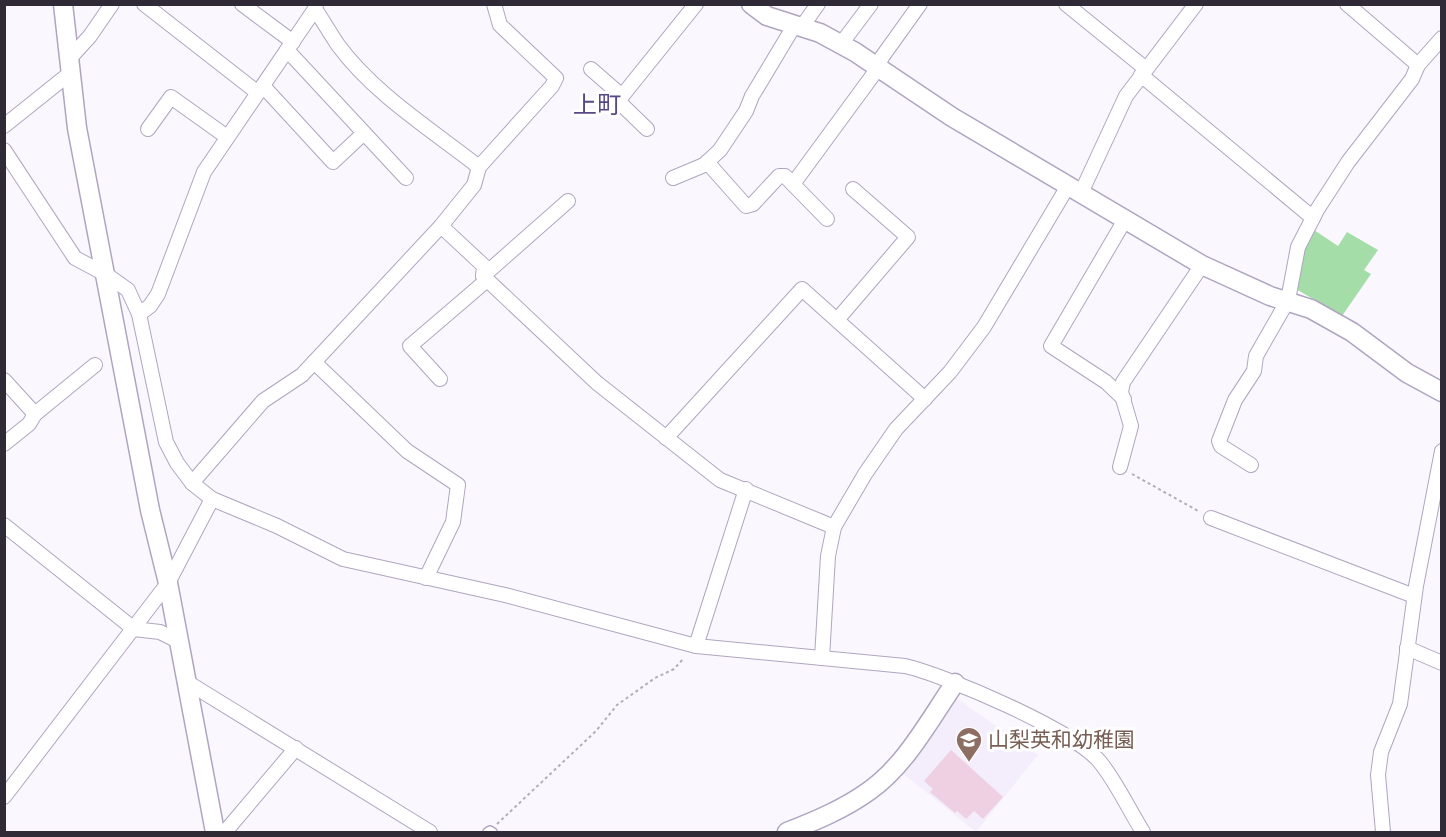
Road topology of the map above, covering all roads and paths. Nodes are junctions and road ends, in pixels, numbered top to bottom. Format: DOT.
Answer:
graph roads {
  1 [pos="63,4"];
  2 [pos="112,4"];
  3 [pos="144,4"];
  4 [pos="242,4"];
  5 [pos="494,4"];
  6 [pos="696,4"];
  7 [pos="751,4"];
  8 [pos="818,4"];
  9 [pos="871,4"];
  10 [pos="920,4"];
  11 [pos="1066,4"];
  12 [pos="1196,4"];
  13 [pos="1347,4"];
  14 [pos="316,7"];
  15 [pos="798,27"];
  16 [pos="1442,38"];
  17 [pos="841,44"];
  18 [pos="290,46"];
  19 [pos="878,65"];
  20 [pos="1418,65"];
  21 [pos="69,67"];
  22 [pos="591,69"];
  23 [pos="1143,72"];
  24 [pos="260,89"];
  25 [pos="622,96"];
  26 [pos="4,126"];
  27 [pos="148,129"];
  28 [pos="647,129"];
  29 [pos="364,132"];
  30 [pos="227,137"];
  31 [pos="4,150"];
  32 [pos="707,162"];
  33 [pos="479,167"];
  34 [pos="406,178"];
  35 [pos="673,178"];
  36 [pos="793,184"];
  37 [pos="853,189"];
  38 [pos="1075,190"];
  39 [pos="568,201"];
  40 [pos="1126,218"];
  41 [pos="1313,218"];
  42 [pos="827,219"];
  43 [pos="441,226"];
  44 [pos="1202,265"];
  45 [pos="106,275"];
  46 [pos="485,278"];
  47 [pos="1288,300"];
  48 [pos="139,314"];
  49 [pos="837,320"];
  50 [pos="314,362"];
  51 [pos="95,364"];
  52 [pos="440,379"];
  53 [pos="4,380"];
  54 [pos="1442,392"];
  55 [pos="925,399"];
  56 [pos="1124,399"];
  57 [pos="34,414"];
  58 [pos="666,438"];
  59 [pos="4,444"];
  60 [pos="1442,451"];
  61 [pos="1251,465"];
  62 [pos="1120,467"];
  63 [pos="192,483"];
  64 [pos="1438,487"];
  65 [pos="746,489"];
  66 [pos="212,499"];
  67 [pos="1211,518"];
  68 [pos="4,525"];
  69 [pos="834,527"];
  70 [pos="426,578"];
  71 [pos="168,583"];
  72 [pos="1414,596"];
  73 [pos="134,628"];
  74 [pos="180,642"];
  75 [pos="693,645"];
  76 [pos="1407,648"];
  77 [pos="822,658"];
  78 [pos="1442,663"];
  79 [pos="187,682"];
  80 [pos="955,683"];
  81 [pos="296,748"];
  82 [pos="4,796"];
  83 [pos="215,832"];
  84 [pos="225,832"];
  85 [pos="430,832"];
  86 [pos="490,832"];
  87 [pos="787,832"];
  88 [pos="1143,832"];
  89 [pos="1385,832"];
  1 -- 21 [label="street"];
  2 -- 21 [label="street"];
  3 -- 24 [label="street"];
  4 -- 18 [label="street"];
  5 -- 33 [label="street"];
  6 -- 25 [label="street"];
  7 -- 15 [label="street"];
  8 -- 15 [label="street"];
  9 -- 17 [label="street"];
  10 -- 19 [label="street"];
  11 -- 23 [label="street"];
  12 -- 23 [label="street"];
  13 -- 20 [label="street"];
  14 -- 18 [label="street"];
  14 -- 33 [label="street"];
  15 -- 17 [label="street"];
  15 -- 32 [label="street"];
  16 -- 20 [label="street"];
  17 -- 19 [label="street"];
  18 -- 24 [label="street"];
  18 -- 29 [label="street"];
  19 -- 36 [label="street"];
  19 -- 38 [label="street"];
  20 -- 41 [label="street"];
  21 -- 26 [label="street"];
  21 -- 45 [label="street"];
  22 -- 25 [label="street"];
  23 -- 38 [label="street"];
  23 -- 41 [label="street"];
  24 -- 29 [label="street"];
  24 -- 30 [label="street"];
  25 -- 28 [label="street"];
  27 -- 30 [label="street"];
  29 -- 34 [label="street"];
  30 -- 48 [label="street"];
  31 -- 45 [label="street"];
  32 -- 35 [label="street"];
  32 -- 36 [label="street"];
  33 -- 43 [label="street"];
  36 -- 42 [label="street"];
  37 -- 49 [label="street"];
  38 -- 40 [label="street"];
  38 -- 55 [label="street"];
  39 -- 46 [label="street"];
  40 -- 44 [label="street"];
  40 -- 56 [label="street"];
  41 -- 47 [label="street"];
  43 -- 46 [label="street"];
  43 -- 50 [label="street"];
  44 -- 47 [label="street"];
  44 -- 56 [label="street"];
  45 -- 48 [label="street"];
  45 -- 71 [label="street"];
  46 -- 52 [label="street"];
  46 -- 58 [label="street"];
  47 -- 54 [label="street"];
  47 -- 61 [label="street"];
  48 -- 63 [label="street"];
  49 -- 55 [label="street"];
  49 -- 58 [label="street"];
  50 -- 63 [label="street"];
  50 -- 70 [label="street"];
  51 -- 57 [label="street"];
  53 -- 57 [label="street"];
  55 -- 69 [label="street"];
  56 -- 62 [label="street"];
  57 -- 59 [label="street"];
  58 -- 65 [label="street"];
  60 -- 64 [label="street"];
  62 -- 67 [label="path"];
  63 -- 66 [label="street"];
  64 -- 72 [label="street"];
  65 -- 69 [label="street"];
  65 -- 75 [label="street"];
  66 -- 70 [label="street"];
  66 -- 71 [label="street"];
  67 -- 72 [label="street"];
  68 -- 73 [label="street"];
  69 -- 77 [label="street"];
  70 -- 75 [label="street"];
  71 -- 73 [label="street"];
  71 -- 74 [label="street"];
  72 -- 76 [label="street"];
  73 -- 74 [label="street"];
  73 -- 82 [label="street"];
  74 -- 79 [label="street"];
  75 -- 77 [label="street"];
  75 -- 86 [label="path"];
  76 -- 78 [label="street"];
  76 -- 89 [label="street"];
  77 -- 80 [label="street"];
  79 -- 81 [label="street"];
  79 -- 83 [label="street"];
  80 -- 87 [label="street"];
  80 -- 88 [label="street"];
  81 -- 84 [label="street"];
  81 -- 85 [label="street"];
}
